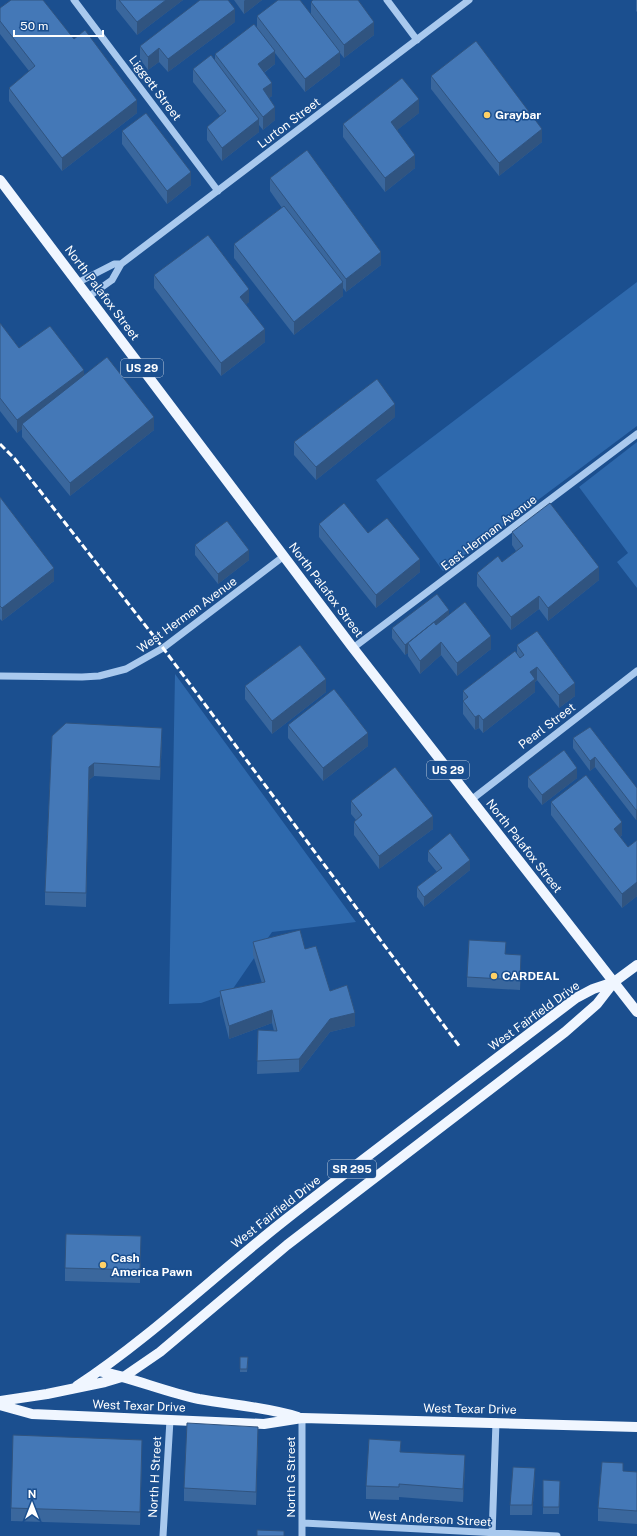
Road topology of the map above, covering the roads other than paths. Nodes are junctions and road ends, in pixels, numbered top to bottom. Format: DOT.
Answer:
graph roads {
  1 [pos="74,0"];
  2 [pos="387,0"];
  3 [pos="469,0"];
  4 [pos="417,40"];
  5 [pos="0,180"];
  6 [pos="218,190"];
  7 [pos="121,264"];
  8 [pos="77,283"];
  9 [pos="88,297"];
  10 [pos="637,434"];
  11 [pos="284,556"];
  12 [pos="353,648"];
  13 [pos="637,671"];
  14 [pos="0,676"];
  15 [pos="471,800"];
  16 [pos="637,965"];
  17 [pos="614,982"];
  18 [pos="637,1012"];
  19 [pos="99,1371"];
  20 [pos="125,1376"];
  21 [pos="72,1389"];
  22 [pos="0,1401"];
  23 [pos="0,1406"];
  24 [pos="302,1418"];
  25 [pos="170,1420"];
  26 [pos="496,1422"];
  27 [pos="637,1427"];
  28 [pos="303,1523"];
  29 [pos="492,1534"];
  30 [pos="163,1536"];
  31 [pos="302,1536"];
  32 [pos="557,1536"];
  1 -- 6 [label="street, Liggett Street"];
  2 -- 4 [label="street"];
  3 -- 4 [label="street, Lurton Street"];
  4 -- 6 [label="street, Lurton Street"];
  5 -- 8 [label="main road, North Palafox Street / US 29"];
  6 -- 7 [label="street, Lurton Street"];
  7 -- 8 [label="street, Lurton Street"];
  7 -- 9 [label="street, Lurton Street"];
  8 -- 9 [label="main road, North Palafox Street / US 29"];
  9 -- 11 [label="main road, North Palafox Street / US 29"];
  10 -- 12 [label="street, East Herman Avenue"];
  11 -- 12 [label="main road, North Palafox Street / US 29"];
  11 -- 14 [label="street, West Herman Avenue"];
  12 -- 15 [label="main road, North Palafox Street / US 29"];
  13 -- 15 [label="street, Pearl Street"];
  15 -- 17 [label="main road, North Palafox Street / US 29"];
  16 -- 17 [label="main road, SR 295"];
  17 -- 18 [label="main road, North Palafox Street / US 29"];
  17 -- 19 [label="main road, West Fairfield Drive / SR 295"];
  17 -- 20 [label="main road, SR 295"];
  19 -- 20 [label="main road, West Texar Drive"];
  19 -- 21 [label="main road, West Fairfield Drive / SR 295"];
  20 -- 21 [label="main road, SR 295"];
  20 -- 24 [label="main road, West Texar Drive"];
  21 -- 22 [label="main road, West Fairfield Drive / SR 295"];
  23 -- 25 [label="main road, West Texar Drive"];
  24 -- 25 [label="main road, West Texar Drive"];
  24 -- 26 [label="main road, West Texar Drive"];
  24 -- 28 [label="street, North G Street"];
  25 -- 30 [label="street, North H Street"];
  26 -- 27 [label="main road, West Texar Drive"];
  26 -- 29 [label="street"];
  28 -- 29 [label="street, West Anderson Street"];
  28 -- 31 [label="street, North G Street"];
  29 -- 32 [label="street, West Anderson Street"];
}
